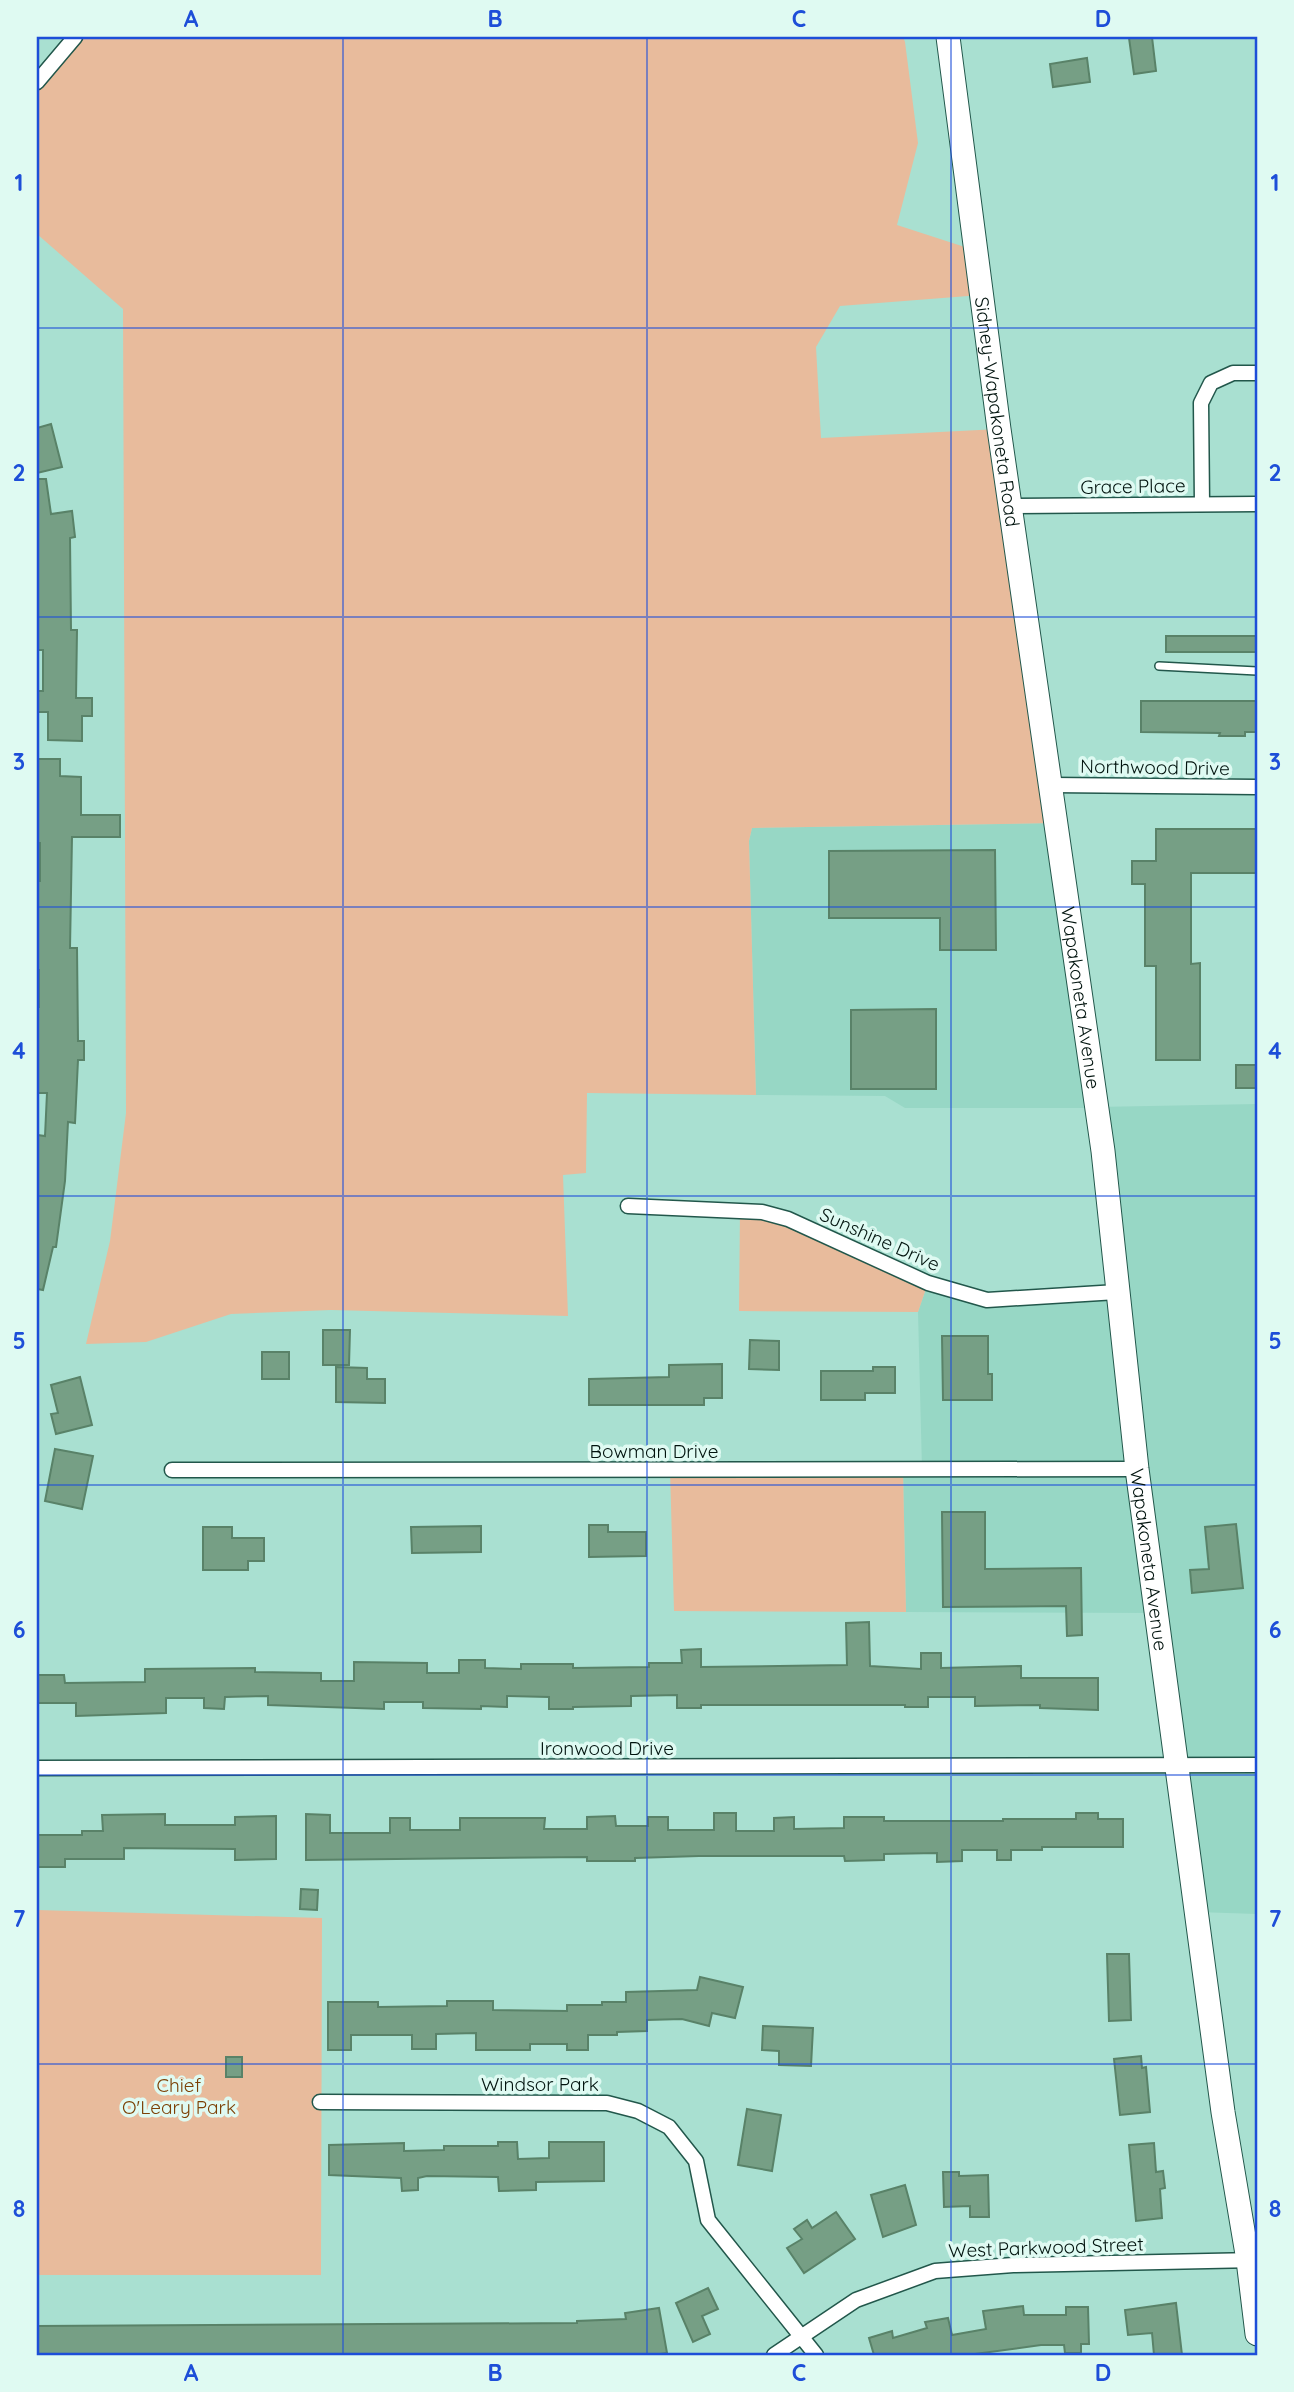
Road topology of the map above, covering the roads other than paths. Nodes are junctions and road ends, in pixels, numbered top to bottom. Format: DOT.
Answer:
graph roads {
  1 [pos="75,37"];
  2 [pos="948,37"];
  3 [pos="37,82"];
  4 [pos="1257,373"];
  5 [pos="1202,504"];
  6 [pos="1257,504"];
  7 [pos="1010,506"];
  8 [pos="1159,666"];
  9 [pos="1257,671"];
  10 [pos="1052,785"];
  11 [pos="1257,787"];
  12 [pos="628,1206"];
  13 [pos="1118,1292"];
  14 [pos="1137,1469"];
  15 [pos="172,1470"];
  16 [pos="1257,1765"];
  17 [pos="1177,1766"];
  18 [pos="37,1768"];
  19 [pos="320,2102"];
  20 [pos="1252,2260"];
  21 [pos="1257,2334"];
  22 [pos="802,2337"];
  23 [pos="774,2355"];
  24 [pos="816,2355"];
  1 -- 3 [label="street"];
  2 -- 7 [label="main road, Sidney-Wapakoneta Road"];
  4 -- 5 [label="street"];
  5 -- 6 [label="street, Grace Place"];
  5 -- 7 [label="street, Grace Place"];
  7 -- 10 [label="main road, Sidney-Wapakoneta Road"];
  8 -- 9 [label="lane"];
  10 -- 11 [label="street, Northwood Drive"];
  10 -- 13 [label="main road, Wapakoneta Avenue"];
  12 -- 13 [label="street, Sunshine Drive"];
  13 -- 14 [label="main road, Wapakoneta Avenue"];
  14 -- 15 [label="street, Bowman Drive"];
  14 -- 17 [label="main road, Wapakoneta Avenue"];
  16 -- 17 [label="street, Ironwood Drive"];
  17 -- 18 [label="street, Ironwood Drive"];
  17 -- 20 [label="main road, Wapakoneta Avenue"];
  19 -- 22 [label="street, Windsor Park"];
  20 -- 21 [label="main road, Wapakoneta Avenue"];
  20 -- 22 [label="street, West Parkwood Street"];
  22 -- 23 [label="street, West Parkwood Street"];
  22 -- 24 [label="street, Windsor Park"];
}
